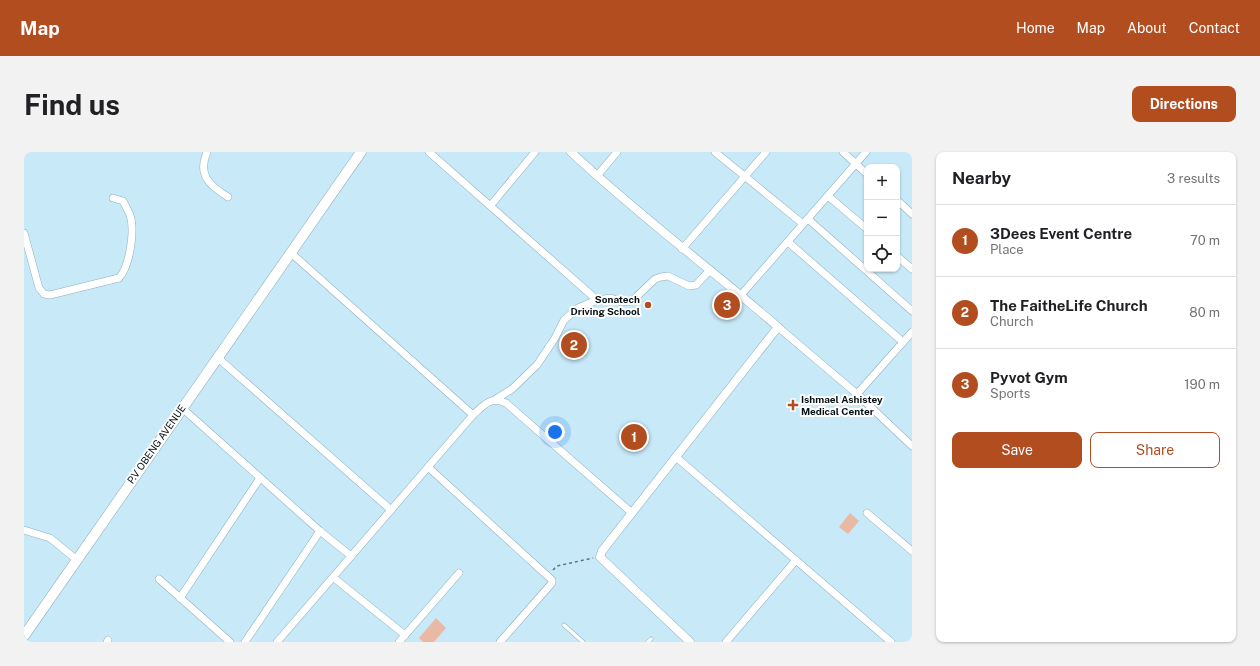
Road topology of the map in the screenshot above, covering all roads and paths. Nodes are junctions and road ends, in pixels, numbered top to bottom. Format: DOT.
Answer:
graph roads {
  1 [pos="207,152"];
  2 [pos="361,152"];
  3 [pos="429,152"];
  4 [pos="535,152"];
  5 [pos="571,152"];
  6 [pos="617,152"];
  7 [pos="715,152"];
  8 [pos="766,152"];
  9 [pos="842,152"];
  10 [pos="866,152"];
  11 [pos="856,164"];
  12 [pos="864,171"];
  13 [pos="597,176"];
  14 [pos="745,176"];
  15 [pos="828,196"];
  16 [pos="113,198"];
  17 [pos="228,198"];
  18 [pos="900,203"];
  19 [pos="491,205"];
  20 [pos="912,214"];
  21 [pos="806,222"];
  22 [pos="864,226"];
  23 [pos="24,233"];
  24 [pos="788,242"];
  25 [pos="682,249"];
  26 [pos="291,253"];
  27 [pos="900,259"];
  28 [pos="912,269"];
  29 [pos="710,270"];
  30 [pos="741,295"];
  31 [pos="597,300"];
  32 [pos="912,310"];
  33 [pos="778,327"];
  34 [pos="912,332"];
  35 [pos="903,342"];
  36 [pos="218,358"];
  37 [pos="857,394"];
  38 [pos="496,400"];
  39 [pos="182,408"];
  40 [pos="473,415"];
  41 [pos="912,446"];
  42 [pos="676,457"];
  43 [pos="428,467"];
  44 [pos="260,478"];
  45 [pos="391,510"];
  46 [pos="632,513"];
  47 [pos="867,513"];
  48 [pos="24,530"];
  49 [pos="320,531"];
  50 [pos="912,551"];
  51 [pos="351,556"];
  52 [pos="600,557"];
  53 [pos="77,560"];
  54 [pos="796,560"];
  55 [pos="459,573"];
  56 [pos="334,578"];
  57 [pos="551,578"];
  58 [pos="159,579"];
  59 [pos="180,598"];
  60 [pos="564,625"];
  61 [pos="405,635"];
  62 [pos="24,636"];
  63 [pos="230,642"];
  64 [pos="245,642"];
  65 [pos="277,642"];
  66 [pos="399,642"];
  67 [pos="500,642"];
  68 [pos="583,642"];
  69 [pos="690,642"];
  70 [pos="726,642"];
  71 [pos="891,642"];
  1 -- 17 [label="street"];
  2 -- 26 [label="main road, P.V OBENG AVENUE"];
  3 -- 19 [label="street"];
  4 -- 19 [label="street"];
  5 -- 13 [label="street"];
  6 -- 13 [label="street"];
  7 -- 14 [label="street"];
  8 -- 14 [label="street"];
  9 -- 11 [label="street"];
  10 -- 11 [label="street"];
  11 -- 12 [label="street"];
  11 -- 15 [label="street"];
  13 -- 25 [label="street"];
  14 -- 21 [label="street"];
  14 -- 25 [label="street"];
  15 -- 21 [label="street"];
  15 -- 22 [label="street"];
  16 -- 23 [label="street"];
  18 -- 20 [label="street"];
  19 -- 31 [label="street"];
  21 -- 24 [label="street"];
  21 -- 32 [label="street"];
  24 -- 30 [label="street"];
  24 -- 35 [label="street"];
  25 -- 29 [label="street"];
  26 -- 36 [label="main road, P.V OBENG AVENUE"];
  26 -- 40 [label="street"];
  27 -- 28 [label="street"];
  29 -- 30 [label="street"];
  29 -- 31 [label="street"];
  30 -- 33 [label="street"];
  31 -- 38 [label="street"];
  33 -- 37 [label="street"];
  33 -- 42 [label="street"];
  34 -- 35 [label="street"];
  35 -- 37 [label="street"];
  36 -- 39 [label="main road, P.V OBENG AVENUE"];
  36 -- 45 [label="street"];
  37 -- 41 [label="street"];
  38 -- 40 [label="street"];
  38 -- 46 [label="street"];
  39 -- 44 [label="street"];
  39 -- 53 [label="main road, P.V OBENG AVENUE"];
  40 -- 43 [label="street"];
  42 -- 46 [label="street"];
  42 -- 54 [label="street"];
  43 -- 45 [label="street"];
  43 -- 57 [label="street"];
  44 -- 49 [label="street"];
  44 -- 59 [label="street"];
  45 -- 51 [label="street"];
  46 -- 52 [label="street"];
  47 -- 50 [label="street"];
  48 -- 53 [label="street"];
  49 -- 51 [label="street"];
  49 -- 64 [label="street"];
  51 -- 56 [label="street"];
  52 -- 57 [label="path"];
  52 -- 69 [label="street"];
  53 -- 62 [label="main road, P.V OBENG AVENUE"];
  54 -- 70 [label="street"];
  54 -- 71 [label="street"];
  55 -- 61 [label="street"];
  56 -- 61 [label="street"];
  56 -- 65 [label="street"];
  57 -- 67 [label="street"];
  58 -- 59 [label="street"];
  59 -- 63 [label="street"];
  60 -- 68 [label="lane"];
  61 -- 66 [label="street"];
}
